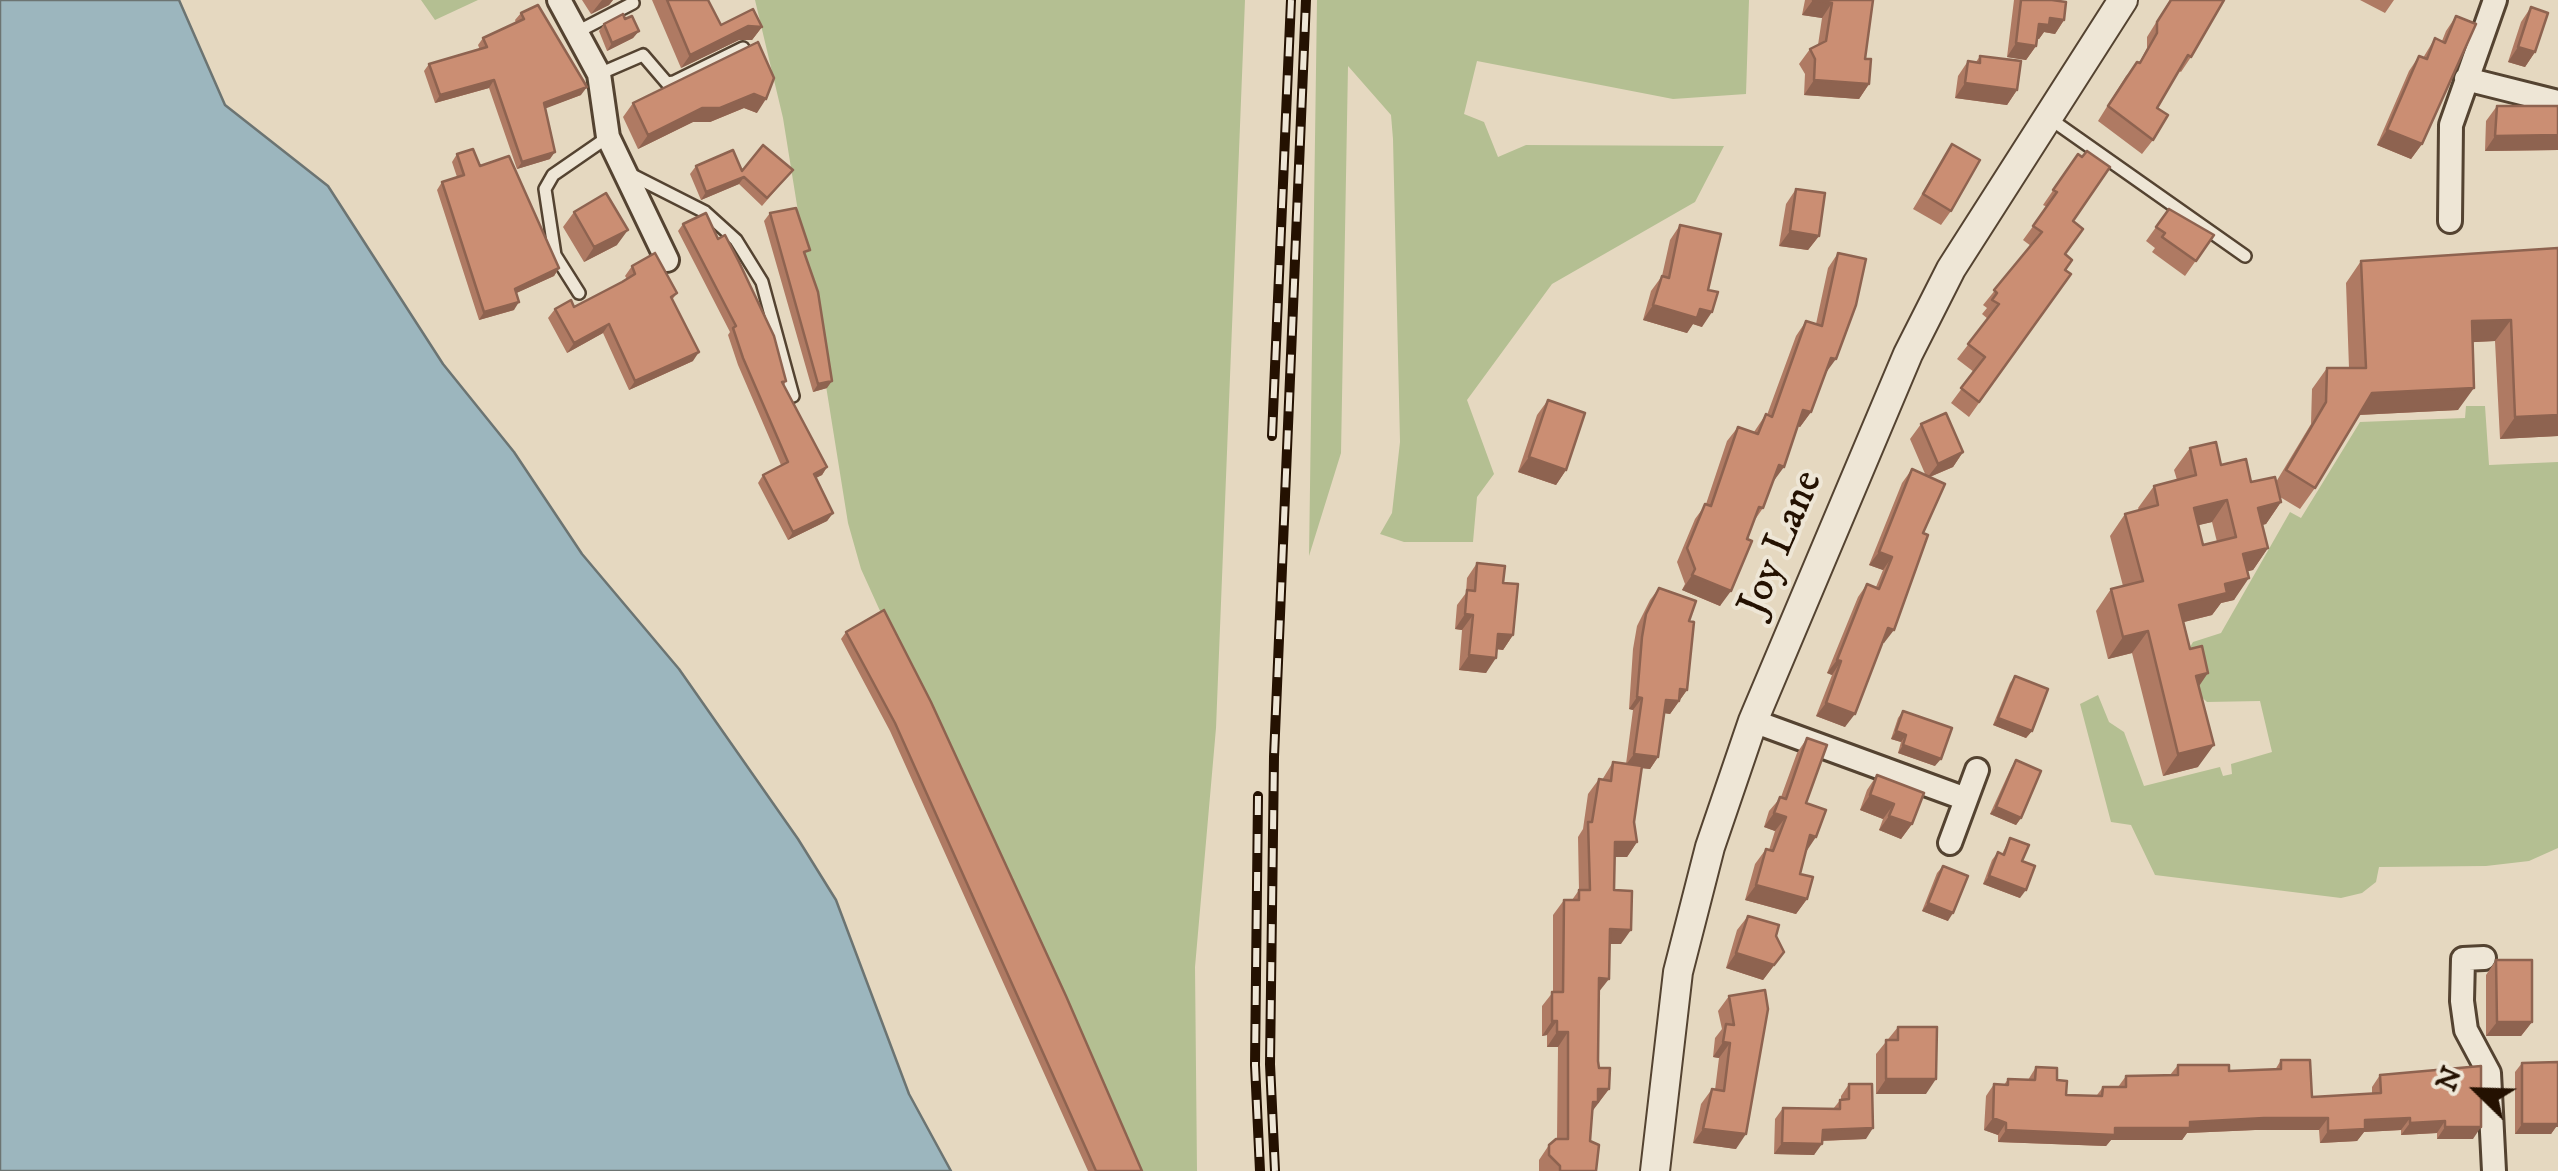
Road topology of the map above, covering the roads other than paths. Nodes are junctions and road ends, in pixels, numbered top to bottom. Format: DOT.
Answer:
graph roads {
  1 [pos="559,0"];
  2 [pos="2123,0"];
  3 [pos="2495,0"];
  4 [pos="633,3"];
  5 [pos="577,32"];
  6 [pos="743,48"];
  7 [pos="599,74"];
  8 [pos="2466,79"];
  9 [pos="2558,102"];
  10 [pos="2046,115"];
  11 [pos="608,137"];
  12 [pos="622,170"];
  13 [pos="2450,222"];
  14 [pos="2245,256"];
  15 [pos="667,260"];
  16 [pos="580,293"];
  17 [pos="793,396"];
  18 [pos="1753,720"];
  19 [pos="1977,770"];
  20 [pos="1966,799"];
  21 [pos="1950,843"];
  22 [pos="2484,958"];
  23 [pos="1654,1171"];
  24 [pos="2494,1171"];
  1 -- 5 [label="street"];
  2 -- 10 [label="street, Joy Lane"];
  3 -- 8 [label="street"];
  4 -- 5 [label="lane"];
  5 -- 7 [label="street"];
  6 -- 7 [label="lane"];
  7 -- 11 [label="street"];
  8 -- 9 [label="street"];
  8 -- 13 [label="street"];
  10 -- 14 [label="lane"];
  10 -- 18 [label="street, Joy Lane"];
  11 -- 12 [label="street"];
  11 -- 16 [label="lane"];
  12 -- 15 [label="street"];
  12 -- 17 [label="lane"];
  18 -- 20 [label="street"];
  18 -- 23 [label="street, Joy Lane"];
  19 -- 20 [label="street"];
  20 -- 21 [label="street"];
  22 -- 24 [label="street"];
}
